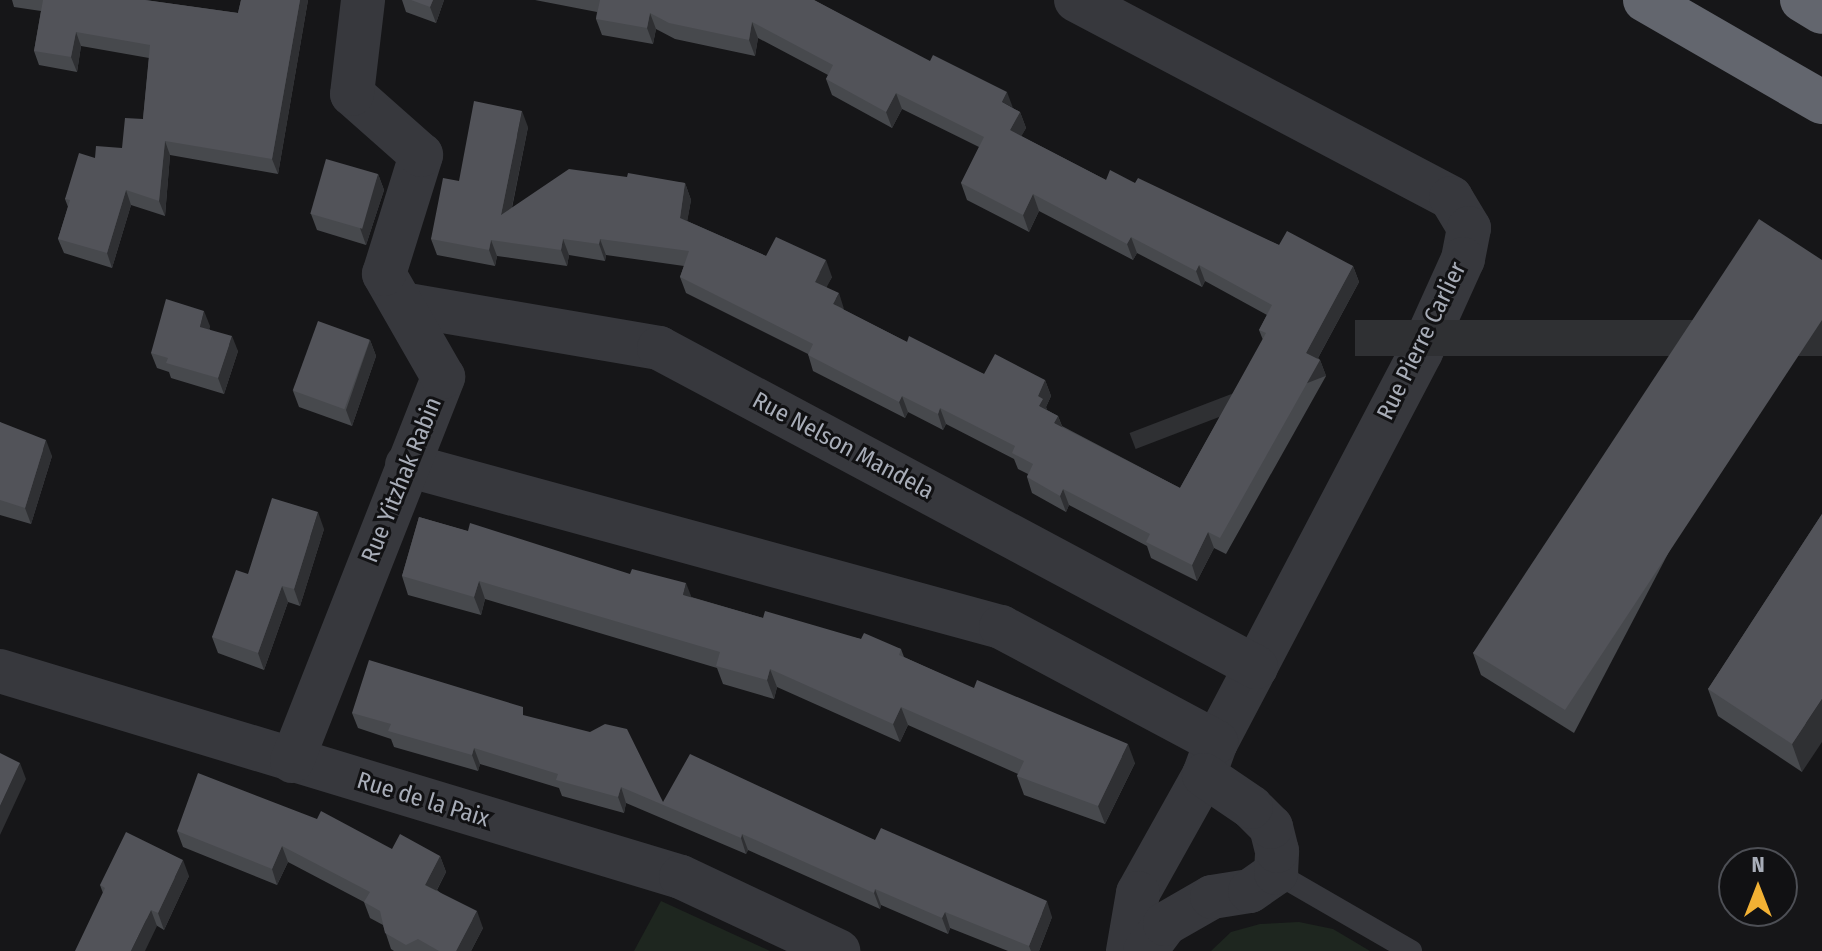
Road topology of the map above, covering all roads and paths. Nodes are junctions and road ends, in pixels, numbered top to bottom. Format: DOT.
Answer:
graph roads {
  1 [pos="363,0"];
  2 [pos="1076,0"];
  3 [pos="1645,0"];
  4 [pos="1802,0"];
  5 [pos="1822,12"];
  6 [pos="1822,102"];
  7 [pos="402,304"];
  8 [pos="407,465"];
  9 [pos="1256,667"];
  10 [pos="0,671"];
  11 [pos="1210,759"];
  12 [pos="292,761"];
  13 [pos="1276,873"];
  14 [pos="838,951"];
  15 [pos="1128,951"];
  16 [pos="1145,951"];
  17 [pos="1411,951"];
  1 -- 7 [label="street, Rue Yitzhak Rabin"];
  2 -- 9 [label="street, Rue Pierre Carlier"];
  3 -- 6 [label="highway"];
  4 -- 5 [label="highway"];
  7 -- 8 [label="street, Rue Yitzhak Rabin"];
  7 -- 9 [label="street, Rue Nelson Mandela"];
  8 -- 11 [label="street"];
  8 -- 12 [label="street, Rue Yitzhak Rabin"];
  9 -- 11 [label="street, Rue Pierre Carlier"];
  10 -- 12 [label="street, Rue de la Paix"];
  11 -- 13 [label="street"];
  11 -- 15 [label="street, Rue Pierre Carlier"];
  12 -- 14 [label="street, Rue de la Paix"];
  13 -- 16 [label="street"];
  13 -- 17 [label="lane"];
}
